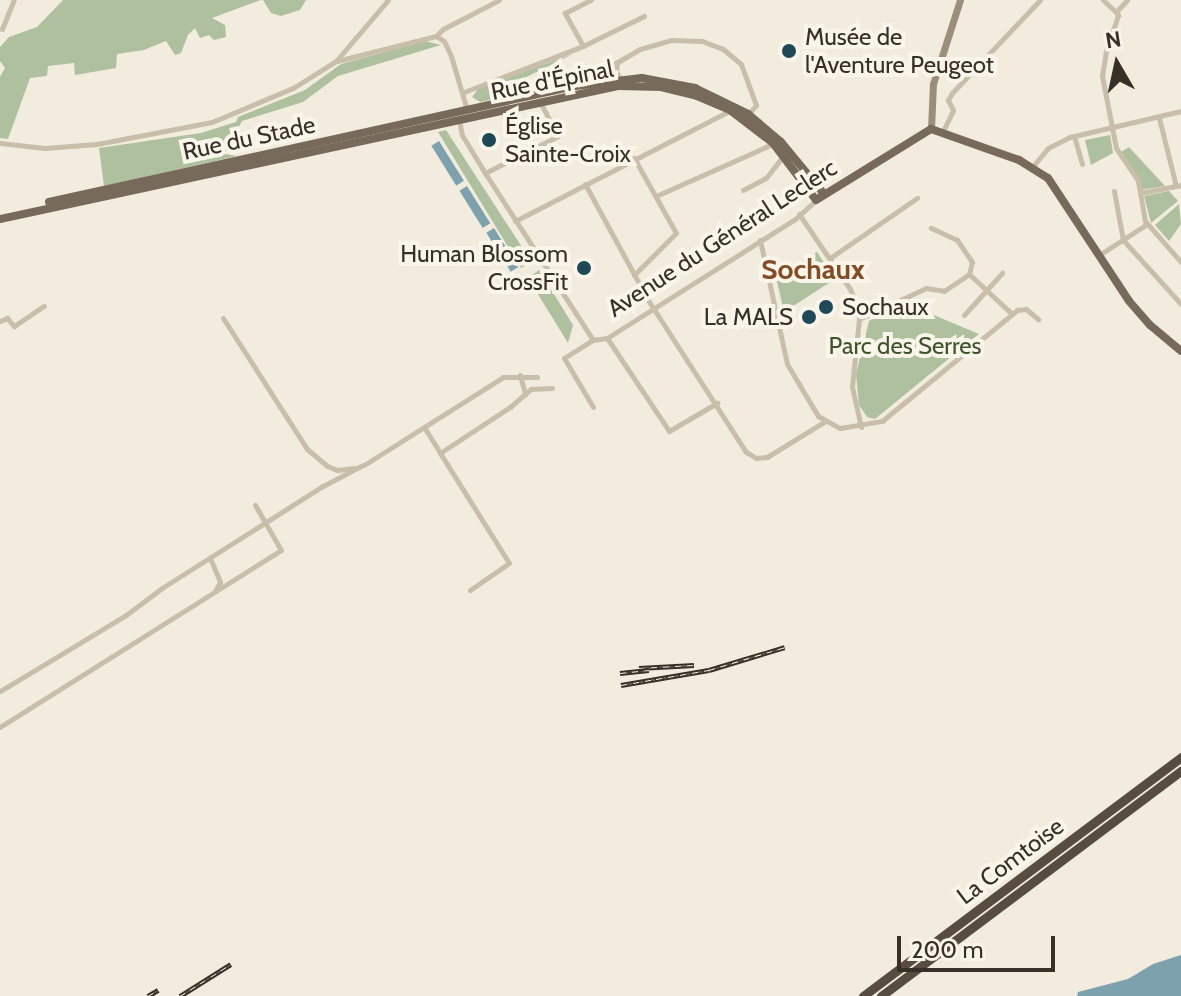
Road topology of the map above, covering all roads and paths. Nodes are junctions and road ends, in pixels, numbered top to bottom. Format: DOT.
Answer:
graph roads {
  1 [pos="14,0"];
  2 [pos="388,0"];
  3 [pos="499,0"];
  4 [pos="591,0"];
  5 [pos="960,0"];
  6 [pos="1040,0"];
  7 [pos="1103,0"];
  8 [pos="1127,0"];
  9 [pos="1116,12"];
  10 [pos="644,16"];
  11 [pos="2,29"];
  12 [pos="436,36"];
  13 [pos="583,46"];
  14 [pos="617,60"];
  15 [pos="336,61"];
  16 [pos="621,79"];
  17 [pos="575,86"];
  18 [pos="464,92"];
  19 [pos="540,101"];
  20 [pos="733,108"];
  21 [pos="467,111"];
  22 [pos="1181,111"];
  23 [pos="449,115"];
  24 [pos="746,116"];
  25 [pos="1159,118"];
  26 [pos="458,120"];
  27 [pos="1113,128"];
  28 [pos="931,129"];
  29 [pos="942,133"];
  30 [pos="1074,136"];
  31 [pos="0,143"];
  32 [pos="773,143"];
  33 [pos="786,153"];
  34 [pos="634,158"];
  35 [pos="1082,164"];
  36 [pos="1033,166"];
  37 [pos="485,173"];
  38 [pos="585,184"];
  39 [pos="1178,185"];
  40 [pos="743,190"];
  41 [pos="1114,191"];
  42 [pos="1140,193"];
  43 [pos="656,196"];
  44 [pos="820,197"];
  45 [pos="917,198"];
  46 [pos="39,207"];
  47 [pos="799,214"];
  48 [pos="0,216"];
  49 [pos="515,221"];
  50 [pos="1147,224"];
  51 [pos="931,228"];
  52 [pos="760,240"];
  53 [pos="1123,240"];
  54 [pos="1099,255"];
  55 [pos="830,258"];
  56 [pos="1181,262"];
  57 [pos="1002,273"];
  58 [pos="969,274"];
  59 [pos="634,275"];
  60 [pos="987,291"];
  61 [pos="1181,304"];
  62 [pos="44,306"];
  63 [pos="655,307"];
  64 [pos="1012,314"];
  65 [pos="964,315"];
  66 [pos="223,318"];
  67 [pos="859,319"];
  68 [pos="1038,319"];
  69 [pos="0,321"];
  70 [pos="607,338"];
  71 [pos="593,340"];
  72 [pos="1181,351"];
  73 [pos="520,375"];
  74 [pos="537,377"];
  75 [pos="552,388"];
  76 [pos="525,395"];
  77 [pos="717,403"];
  78 [pos="593,407"];
  79 [pos="824,422"];
  80 [pos="424,427"];
  81 [pos="861,427"];
  82 [pos="440,453"];
  83 [pos="363,465"];
  84 [pos="255,505"];
  85 [pos="264,523"];
  86 [pos="210,558"];
  87 [pos="470,590"];
  88 [pos="214,592"];
  89 [pos="0,691"];
  90 [pos="0,727"];
  91 [pos="1178,759"];
  92 [pos="1181,771"];
  93 [pos="863,996"];
  94 [pos="881,996"];
  1 -- 11 [label="street"];
  2 -- 15 [label="street"];
  3 -- 12 [label="street"];
  4 -- 13 [label="street"];
  5 -- 28 [label="main road"];
  6 -- 29 [label="street"];
  7 -- 9 [label="street"];
  8 -- 9 [label="street"];
  9 -- 27 [label="street"];
  10 -- 13 [label="street"];
  12 -- 15 [label="street"];
  12 -- 18 [label="street"];
  13 -- 18 [label="street"];
  14 -- 16 [label="street"];
  14 -- 17 [label="street"];
  14 -- 24 [label="street"];
  15 -- 31 [label="street"];
  16 -- 17 [label="main road, Rue d'Épinal"];
  16 -- 20 [label="main road, Rue d'Épinal"];
  17 -- 21 [label="main road, Rue d'Épinal"];
  18 -- 21 [label="street"];
  19 -- 20 [label="main road, Rue d'Épinal"];
  19 -- 26 [label="main road, Rue d'Épinal"];
  19 -- 37 [label="street"];
  20 -- 24 [label="main road, Rue d'Épinal"];
  20 -- 34 [label="street"];
  21 -- 23 [label="main road, Rue du Stade"];
  21 -- 26 [label="street"];
  22 -- 25 [label="street"];
  23 -- 26 [label="street"];
  23 -- 46 [label="main road, Rue du Stade"];
  24 -- 32 [label="main road, Rue d'Épinal"];
  24 -- 33 [label="main road, Rue d'Épinal"];
  25 -- 27 [label="street"];
  25 -- 39 [label="street"];
  26 -- 37 [label="street"];
  26 -- 46 [label="main road, Rue du Stade"];
  27 -- 30 [label="street"];
  27 -- 42 [label="street"];
  28 -- 29 [label="main road"];
  28 -- 44 [label="main road, Avenue du Général Leclerc"];
  29 -- 36 [label="main road"];
  30 -- 35 [label="street"];
  30 -- 36 [label="street"];
  32 -- 33 [label="main road, Rue d'Épinal"];
  32 -- 43 [label="street"];
  33 -- 40 [label="street"];
  33 -- 44 [label="main road, Rue d'Épinal"];
  34 -- 38 [label="street"];
  34 -- 43 [label="street"];
  36 -- 54 [label="main road"];
  37 -- 49 [label="street"];
  38 -- 49 [label="street"];
  38 -- 59 [label="street"];
  39 -- 42 [label="street"];
  41 -- 53 [label="street"];
  42 -- 50 [label="street"];
  43 -- 59 [label="street"];
  44 -- 47 [label="street, Avenue du Général Leclerc"];
  45 -- 55 [label="street"];
  46 -- 48 [label="main road"];
  47 -- 52 [label="street, Avenue du Général Leclerc"];
  47 -- 55 [label="street"];
  49 -- 71 [label="street"];
  50 -- 53 [label="street"];
  50 -- 56 [label="street"];
  51 -- 58 [label="street"];
  52 -- 63 [label="street, Avenue du Général Leclerc"];
  52 -- 79 [label="street"];
  53 -- 54 [label="street"];
  53 -- 61 [label="street"];
  54 -- 72 [label="main road"];
  55 -- 67 [label="street"];
  57 -- 60 [label="street"];
  58 -- 60 [label="street"];
  58 -- 67 [label="street"];
  59 -- 63 [label="street"];
  60 -- 64 [label="street"];
  60 -- 65 [label="street"];
  62 -- 69 [label="street"];
  63 -- 70 [label="street, Avenue du Général Leclerc"];
  63 -- 77 [label="street"];
  64 -- 68 [label="street"];
  64 -- 81 [label="street"];
  66 -- 83 [label="street"];
  67 -- 81 [label="street"];
  70 -- 71 [label="street, Avenue du Général Leclerc"];
  70 -- 77 [label="street"];
  71 -- 78 [label="street, Avenue du Général Leclerc"];
  73 -- 74 [label="street"];
  73 -- 76 [label="street"];
  73 -- 80 [label="street"];
  75 -- 76 [label="street"];
  76 -- 82 [label="street"];
  77 -- 79 [label="street"];
  79 -- 81 [label="street"];
  80 -- 82 [label="street"];
  80 -- 83 [label="street"];
  82 -- 87 [label="street"];
  83 -- 85 [label="street"];
  84 -- 85 [label="street"];
  85 -- 86 [label="street"];
  85 -- 88 [label="street"];
  86 -- 88 [label="street"];
  86 -- 89 [label="street"];
  88 -- 90 [label="street"];
  91 -- 93 [label="highway, La Comtoise"];
  92 -- 94 [label="highway, La Comtoise"];
}
